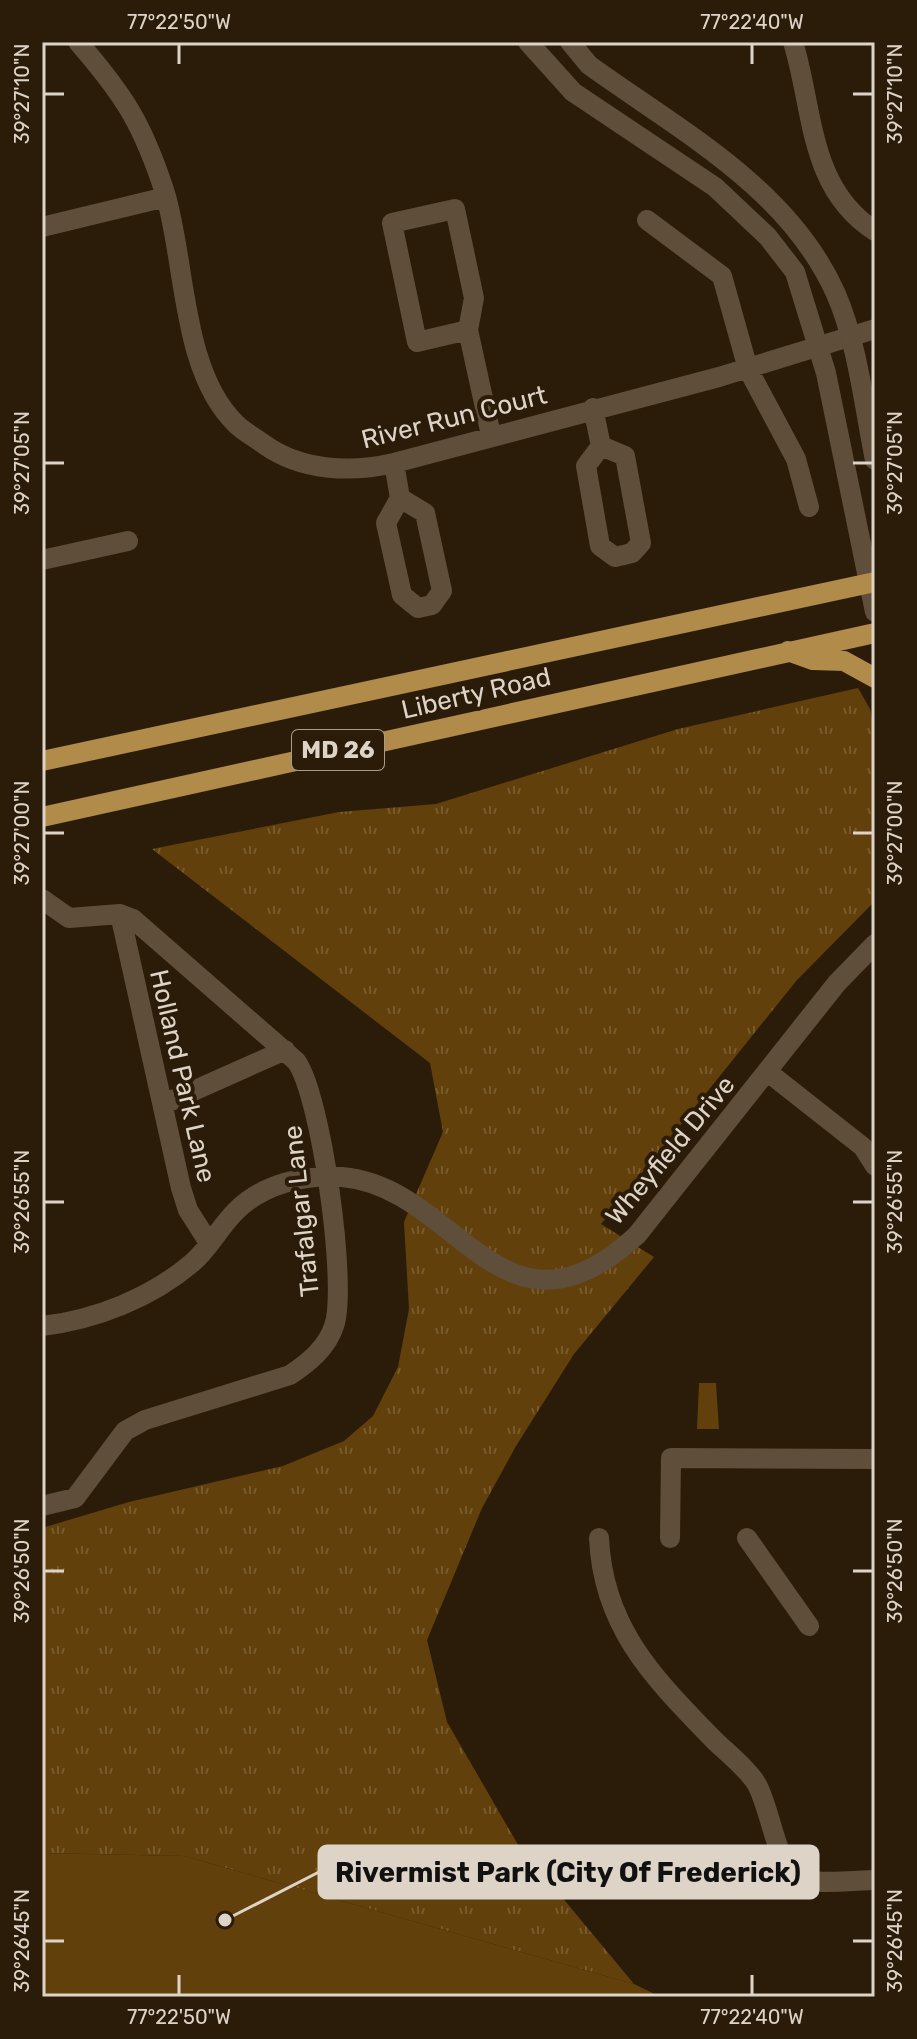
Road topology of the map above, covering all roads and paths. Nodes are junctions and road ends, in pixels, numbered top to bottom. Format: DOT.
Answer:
graph roads {
  1 [pos="78,42"];
  2 [pos="528,42"];
  3 [pos="570,42"];
  4 [pos="793,42"];
  5 [pos="166,197"];
  6 [pos="647,220"];
  7 [pos="42,227"];
  8 [pos="875,231"];
  9 [pos="875,329"];
  10 [pos="468,330"];
  11 [pos="849,337"];
  12 [pos="819,346"];
  13 [pos="748,369"];
  14 [pos="593,408"];
  15 [pos="491,435"];
  16 [pos="601,446"];
  17 [pos="875,460"];
  18 [pos="394,463"];
  19 [pos="400,498"];
  20 [pos="809,507"];
  21 [pos="128,541"];
  22 [pos="42,560"];
  23 [pos="872,583"];
  24 [pos="875,612"];
  25 [pos="875,633"];
  26 [pos="788,651"];
  27 [pos="875,678"];
  28 [pos="42,761"];
  29 [pos="42,817"];
  30 [pos="42,899"];
  31 [pos="120,914"];
  32 [pos="875,944"];
  33 [pos="285,1050"];
  34 [pos="769,1073"];
  35 [pos="164,1104"];
  36 [pos="875,1166"];
  37 [pos="327,1177"];
  38 [pos="209,1243"];
  39 [pos="42,1326"];
  40 [pos="875,1459"];
  41 [pos="42,1506"];
  42 [pos="599,1538"];
  43 [pos="670,1538"];
  44 [pos="747,1538"];
  45 [pos="809,1626"];
  46 [pos="875,1880"];
  1 -- 5 [label="street, River Run Court"];
  2 -- 12 [label="street"];
  3 -- 11 [label="street"];
  4 -- 8 [label="street"];
  5 -- 7 [label="street"];
  5 -- 18 [label="street, River Run Court"];
  6 -- 13 [label="street"];
  9 -- 11 [label="street, River Run Court"];
  10 -- 10 [label="street"];
  10 -- 15 [label="street"];
  11 -- 12 [label="street, River Run Court"];
  11 -- 17 [label="street"];
  12 -- 13 [label="street, River Run Court"];
  12 -- 23 [label="street"];
  13 -- 14 [label="street, River Run Court"];
  13 -- 20 [label="street"];
  14 -- 15 [label="street, River Run Court"];
  14 -- 16 [label="street"];
  15 -- 18 [label="street, River Run Court"];
  16 -- 16 [label="street"];
  18 -- 19 [label="street"];
  19 -- 19 [label="street"];
  21 -- 22 [label="street"];
  23 -- 24 [label="street"];
  23 -- 28 [label="main road, Liberty Road / MD 26"];
  25 -- 26 [label="main road, Liberty Road / MD 26"];
  26 -- 27 [label="main road"];
  26 -- 29 [label="main road, Liberty Road / MD 26"];
  30 -- 31 [label="street"];
  31 -- 33 [label="street, Trafalgar Lane"];
  31 -- 35 [label="street, Holland Park Lane"];
  32 -- 34 [label="street, Wheyfield Drive"];
  33 -- 35 [label="street"];
  33 -- 37 [label="street, Trafalgar Lane"];
  34 -- 36 [label="street"];
  34 -- 37 [label="street, Wheyfield Drive"];
  35 -- 38 [label="street, Holland Park Lane"];
  37 -- 38 [label="street, Wheyfield Drive"];
  37 -- 41 [label="street, Trafalgar Lane"];
  38 -- 39 [label="street, Wheyfield Drive"];
  40 -- 43 [label="street"];
  42 -- 46 [label="street"];
  44 -- 45 [label="street"];
}
